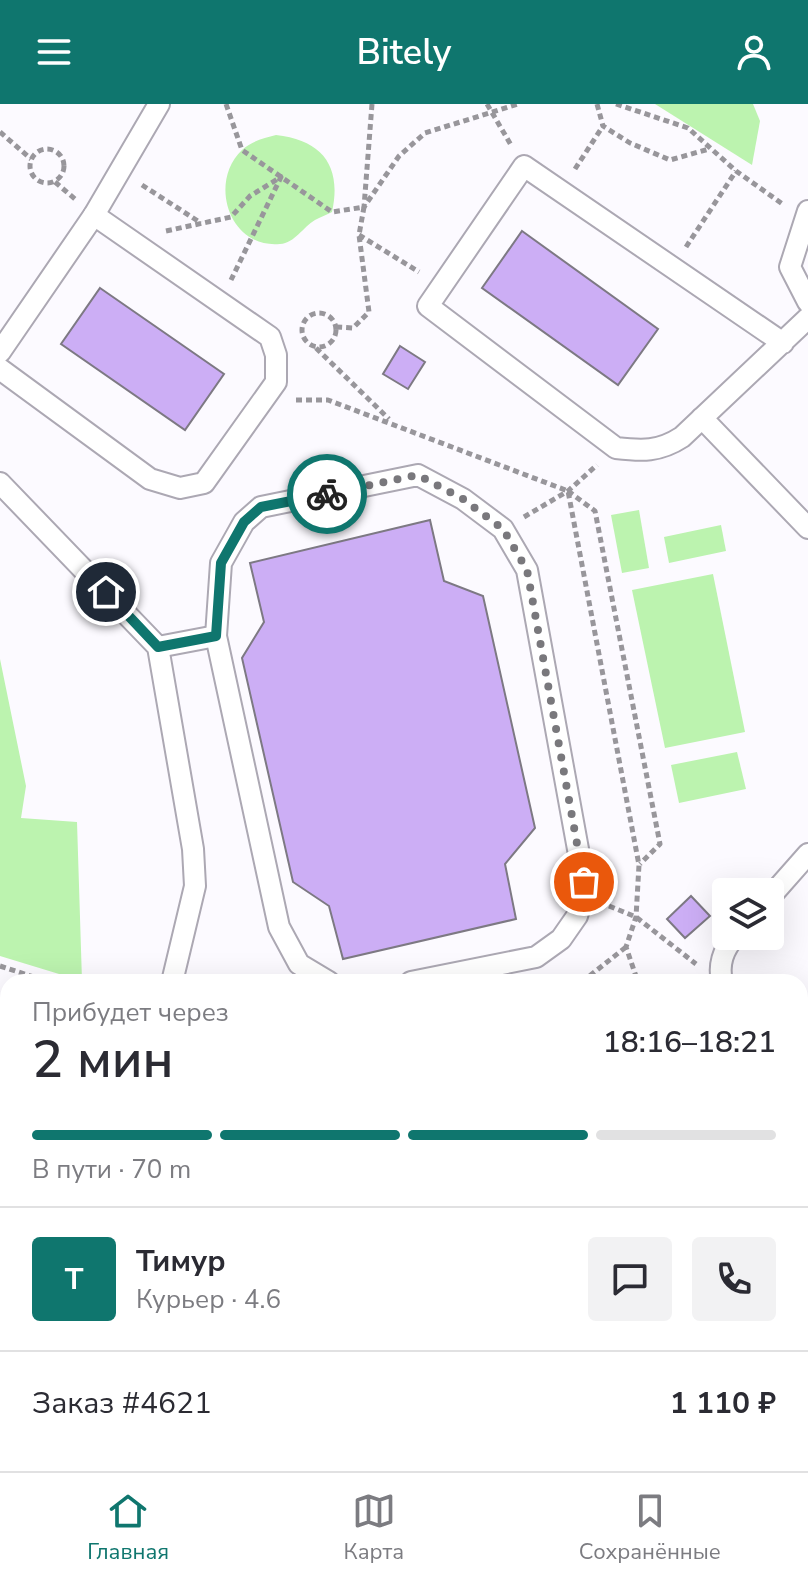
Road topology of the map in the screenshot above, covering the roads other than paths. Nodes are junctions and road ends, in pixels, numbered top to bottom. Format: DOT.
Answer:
graph roads {
  1 [pos="159,104"];
  2 [pos="94,215"];
  3 [pos="807,215"];
  4 [pos="808,302"];
  5 [pos="808,318"];
  6 [pos="783,343"];
  7 [pos="0,352"];
  8 [pos="0,369"];
  9 [pos="702,418"];
  10 [pos="0,483"];
  11 [pos="808,528"];
  12 [pos="216,636"];
  13 [pos="158,647"];
  14 [pos="808,854"];
  15 [pos="784,881"];
  16 [pos="725,950"];
  17 [pos="177,974"];
  18 [pos="316,974"];
  19 [pos="451,974"];
  20 [pos="715,974"];
  1 -- 2 [label="lane"];
  2 -- 7 [label="lane"];
  2 -- 8 [label="lane"];
  3 -- 4 [label="lane"];
  5 -- 6 [label="lane"];
  6 -- 9 [label="lane"];
  6 -- 9 [label="lane"];
  9 -- 11 [label="lane"];
  10 -- 13 [label="lane"];
  12 -- 13 [label="lane"];
  12 -- 18 [label="lane"];
  12 -- 19 [label="lane"];
  13 -- 17 [label="lane"];
  14 -- 15 [label="lane"];
  16 -- 20 [label="lane"];
}
